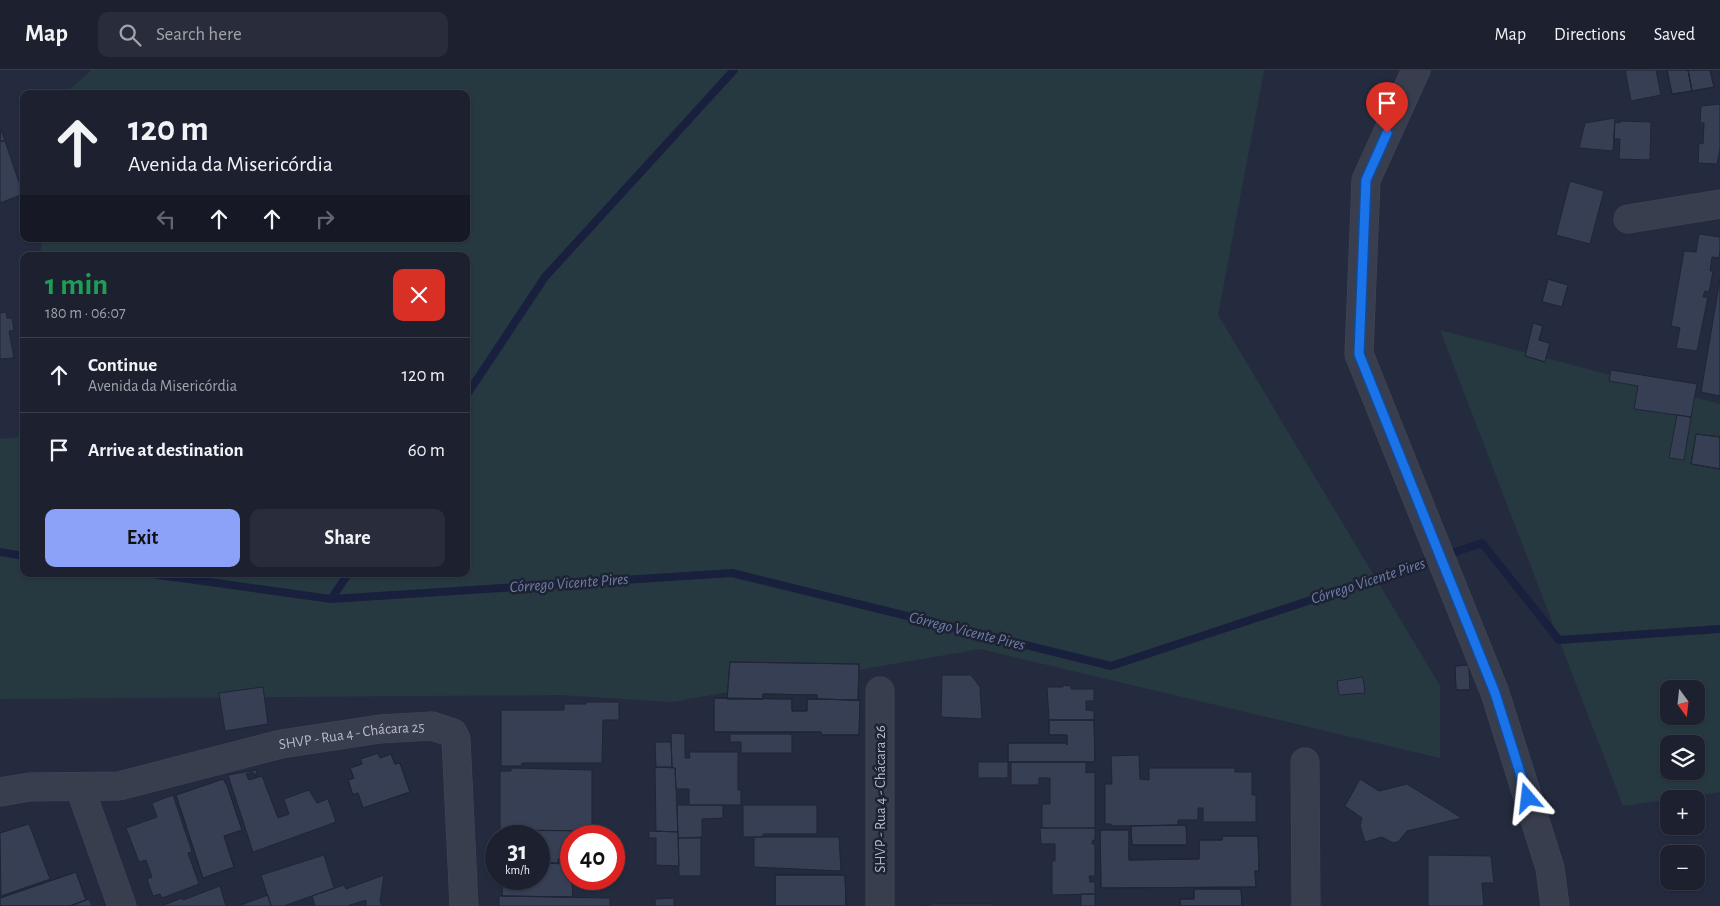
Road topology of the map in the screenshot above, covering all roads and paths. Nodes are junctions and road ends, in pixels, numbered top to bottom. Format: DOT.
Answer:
graph roads {
  1 [pos="1416,70"];
  2 [pos="1720,204"];
  3 [pos="1628,219"];
  4 [pos="880,691"];
  5 [pos="1305,762"];
  6 [pos="80,788"];
  7 [pos="0,792"];
  8 [pos="122,906"];
  9 [pos="464,906"];
  10 [pos="880,906"];
  11 [pos="1306,906"];
  12 [pos="1555,906"];
  1 -- 12 [label="street"];
  2 -- 3 [label="street"];
  4 -- 10 [label="street, SHVP - Rua 4 - Chácara 26"];
  5 -- 11 [label="street"];
  6 -- 7 [label="street, SHVP - Rua 4 - Chácara 25"];
  6 -- 8 [label="street"];
  6 -- 9 [label="street, SHVP - Rua 4 - Chácara 25"];
}
